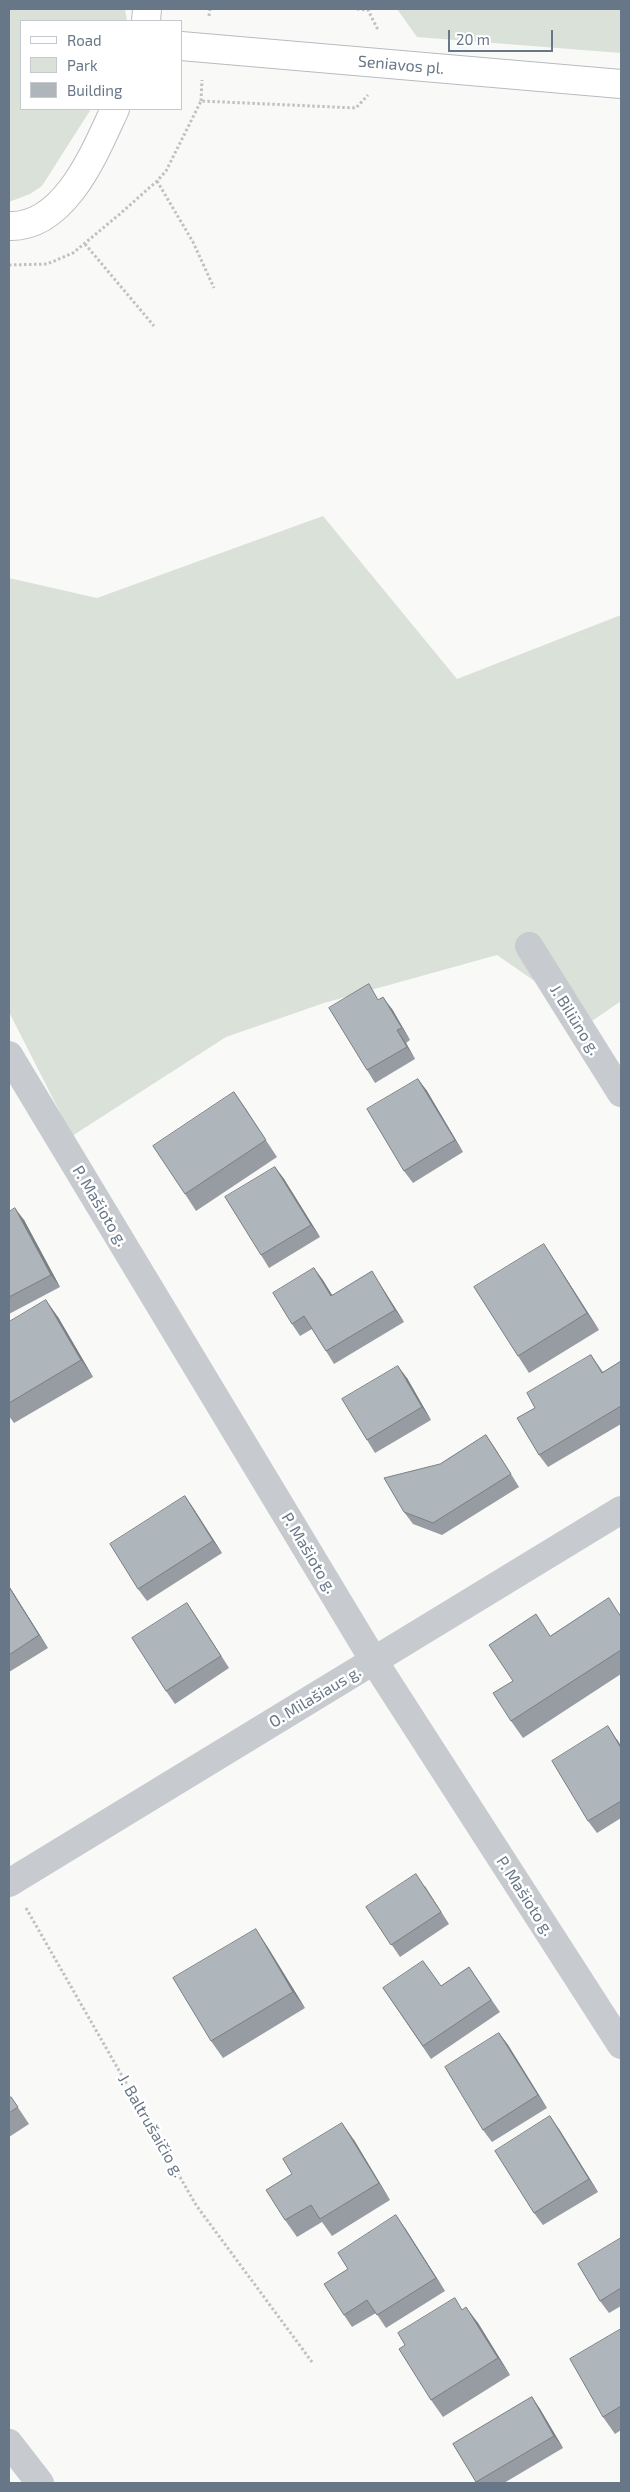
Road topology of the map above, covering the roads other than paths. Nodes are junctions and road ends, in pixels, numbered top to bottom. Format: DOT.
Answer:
graph roads {
  1 [pos="182,46"];
  2 [pos="621,84"];
  3 [pos="114,110"];
  4 [pos="9,226"];
  5 [pos="529,946"];
  6 [pos="9,1055"];
  7 [pos="621,1093"];
  8 [pos="621,1510"];
  9 [pos="374,1661"];
  10 [pos="9,1881"];
  11 [pos="621,2045"];
  12 [pos="9,2443"];
  13 [pos="40,2483"];
  1 -- 2 [label="street, Seniavos pl."];
  3 -- 4 [label="street"];
  5 -- 7 [label="street, J. Biliūno g."];
  6 -- 9 [label="street, P. Mašioto g."];
  8 -- 9 [label="street, O. Milašiaus g."];
  9 -- 10 [label="street, O. Milašiaus g."];
  9 -- 11 [label="street, P. Mašioto g."];
  12 -- 13 [label="street"];
}
